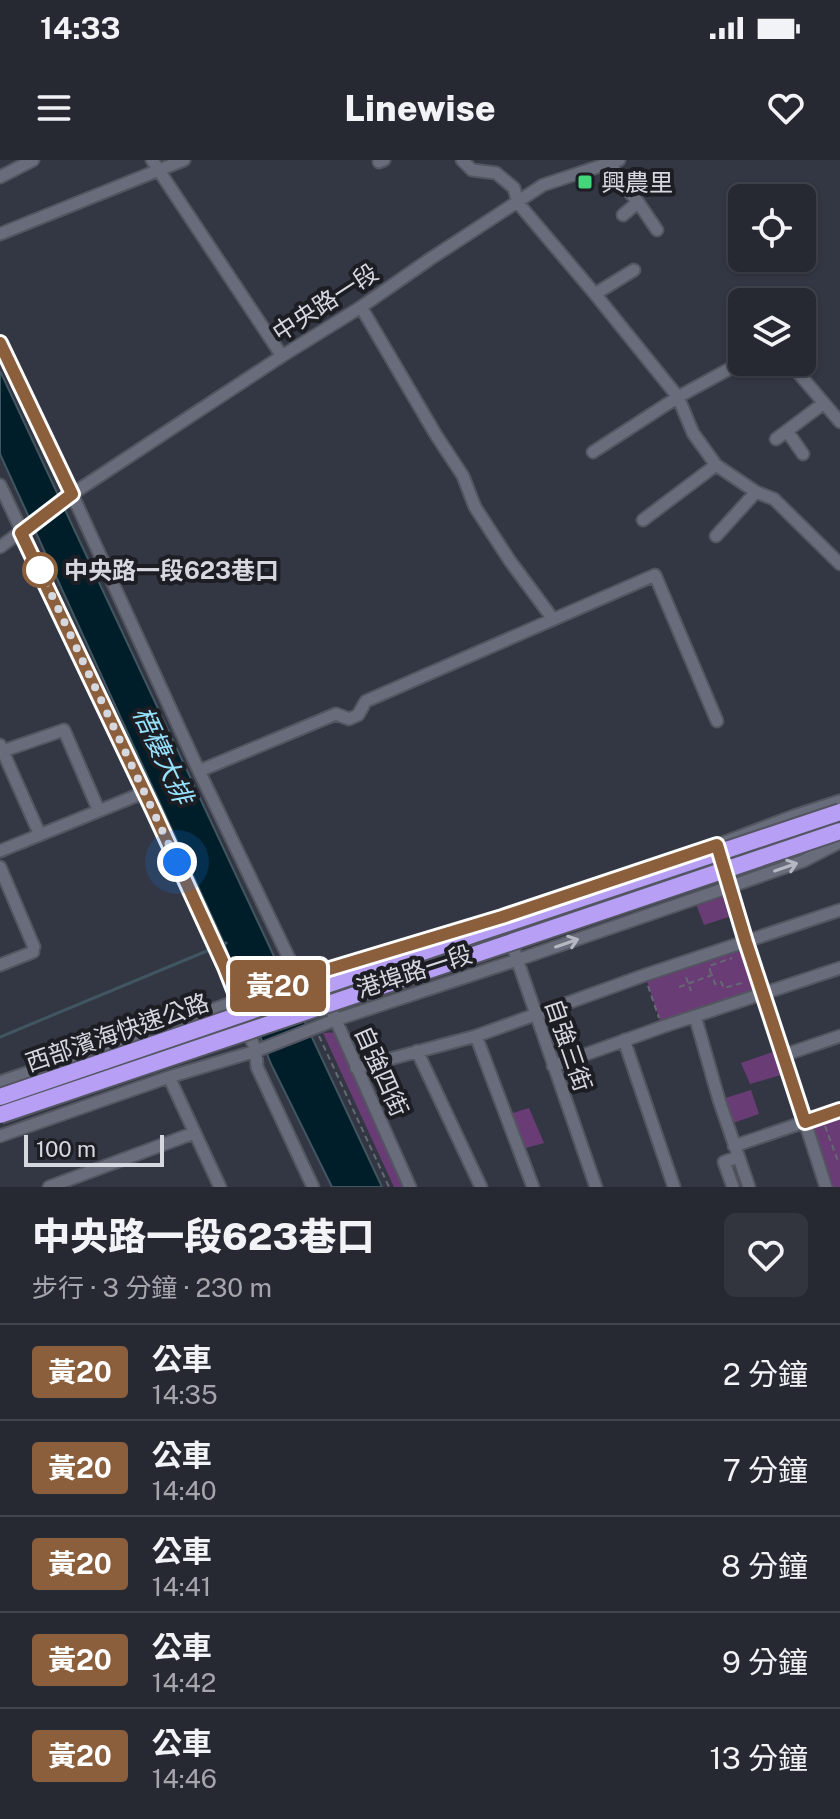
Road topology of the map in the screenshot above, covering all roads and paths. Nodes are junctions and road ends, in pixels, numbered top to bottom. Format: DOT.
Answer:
graph roads {
  1 [pos="33,160"];
  2 [pos="184,160"];
  3 [pos="462,160"];
  4 [pos="615,161"];
  5 [pos="156,165"];
  6 [pos="0,177"];
  7 [pos="638,202"];
  8 [pos="518,203"];
  9 [pos="623,215"];
  10 [pos="657,230"];
  11 [pos="0,234"];
  12 [pos="634,270"];
  13 [pos="595,294"];
  14 [pos="361,307"];
  15 [pos="0,344"];
  16 [pos="282,356"];
  17 [pos="728,370"];
  18 [pos="801,376"];
  19 [pos="678,397"];
  20 [pos="824,403"];
  21 [pos="840,422"];
  22 [pos="787,431"];
  23 [pos="776,439"];
  24 [pos="593,452"];
  25 [pos="803,454"];
  26 [pos="716,465"];
  27 [pos="0,485"];
  28 [pos="756,492"];
  29 [pos="68,498"];
  30 [pos="643,520"];
  31 [pos="25,529"];
  32 [pos="716,536"];
  33 [pos="0,547"];
  34 [pos="840,564"];
  35 [pos="553,619"];
  36 [pos="717,721"];
  37 [pos="1,749"];
  38 [pos="199,771"];
  39 [pos="143,793"];
  40 [pos="840,801"];
  41 [pos="833,809"];
  42 [pos="99,811"];
  43 [pos="840,831"];
  44 [pos="40,835"];
  45 [pos="840,842"];
  46 [pos="717,845"];
  47 [pos="0,851"];
  48 [pos="752,852"];
  49 [pos="721,862"];
  50 [pos="0,867"];
  51 [pos="729,887"];
  52 [pos="840,910"];
  53 [pos="502,917"];
  54 [pos="481,932"];
  55 [pos="508,933"];
  56 [pos="746,942"];
  57 [pos="490,948"];
  58 [pos="517,960"];
  59 [pos="0,965"];
  60 [pos="840,968"];
  61 [pos="316,973"];
  62 [pos="645,975"];
  63 [pos="686,977"];
  64 [pos="299,979"];
  65 [pos="745,982"];
  66 [pos="679,987"];
  67 [pos="691,991"];
  68 [pos="324,994"];
  69 [pos="763,994"];
  70 [pos="238,1000"];
  71 [pos="535,1014"];
  72 [pos="695,1016"];
  73 [pos="335,1020"];
  74 [pos="245,1022"];
  75 [pos="316,1027"];
  76 [pos="662,1027"];
  77 [pos="476,1036"];
  78 [pos="840,1036"];
  79 [pos="624,1040"];
  80 [pos="256,1051"];
  81 [pos="417,1051"];
  82 [pos="784,1055"];
  83 [pos="553,1066"];
  84 [pos="356,1068"];
  85 [pos="169,1077"];
  86 [pos="0,1082"];
  87 [pos="0,1089"];
  88 [pos="0,1097"];
  89 [pos="0,1105"];
  90 [pos="840,1110"];
  91 [pos="0,1115"];
  92 [pos="827,1115"];
  93 [pos="805,1122"];
  94 [pos="0,1123"];
  95 [pos="194,1133"];
  96 [pos="0,1136"];
  97 [pos="736,1151"];
  98 [pos="840,1160"];
  99 [pos="49,1187"];
  100 [pos="220,1187"];
  101 [pos="313,1187"];
  102 [pos="389,1187"];
  103 [pos="410,1187"];
  104 [pos="481,1187"];
  105 [pos="533,1187"];
  106 [pos="595,1187"];
  107 [pos="674,1187"];
  108 [pos="733,1187"];
  109 [pos="749,1187"];
  110 [pos="826,1187"];
  1 -- 6 [label="street"];
  2 -- 5 [label="street"];
  3 -- 8 [label="street"];
  4 -- 7 [label="street"];
  4 -- 8 [label="street, 中央路一段"];
  5 -- 11 [label="street"];
  5 -- 16 [label="street"];
  7 -- 9 [label="street"];
  7 -- 10 [label="street"];
  8 -- 13 [label="street"];
  8 -- 14 [label="street, 中央路一段"];
  12 -- 13 [label="street"];
  13 -- 19 [label="street"];
  14 -- 16 [label="street, 中央路一段"];
  14 -- 35 [label="street"];
  15 -- 29 [label="street"];
  16 -- 29 [label="street, 中央路一段"];
  17 -- 19 [label="street"];
  18 -- 20 [label="street"];
  19 -- 24 [label="street"];
  19 -- 26 [label="street"];
  20 -- 21 [label="street"];
  20 -- 22 [label="street"];
  22 -- 23 [label="street"];
  22 -- 25 [label="street"];
  26 -- 28 [label="street"];
  26 -- 30 [label="street"];
  27 -- 31 [label="street"];
  28 -- 32 [label="street"];
  28 -- 34 [label="street"];
  29 -- 31 [label="street, 中央路一段"];
  29 -- 38 [label="street"];
  31 -- 33 [label="street"];
  31 -- 39 [label="street"];
  35 -- 36 [label="street"];
  35 -- 38 [label="street"];
  37 -- 42 [label="street"];
  37 -- 44 [label="street"];
  38 -- 64 [label="street"];
  39 -- 42 [label="street"];
  39 -- 70 [label="street"];
  40 -- 41 [label="street, 港埠路一段"];
  41 -- 46 [label="street, 港埠路一段"];
  41 -- 48 [label="street, 港埠路一段"];
  41 -- 54 [label="highway, 西部濱海快速公路, bridge"];
  42 -- 44 [label="street"];
  43 -- 57 [label="highway, 西部濱海快速公路, bridge"];
  44 -- 47 [label="street"];
  45 -- 48 [label="street, 港埠路一段"];
  51 -- 45 [label="street, 港埠路一段, one-way"];
  46 -- 49 [label="street"];
  46 -- 53 [label="street, 港埠路一段"];
  48 -- 49 [label="street, 港埠路一段"];
  49 -- 51 [label="street"];
  49 -- 55 [label="street, 港埠路一段"];
  50 -- 59 [label="street"];
  51 -- 56 [label="street"];
  58 -- 51 [label="street, 港埠路一段, one-way"];
  52 -- 56 [label="street"];
  53 -- 55 [label="street, 自強三街"];
  53 -- 61 [label="street, 港埠路一段"];
  54 -- 87 [label="highway, bridge"];
  54 -- 88 [label="highway, 西部濱海快速公路, bridge"];
  55 -- 58 [label="street, 自強三街"];
  55 -- 68 [label="street, 港埠路一段"];
  56 -- 62 [label="street"];
  56 -- 69 [label="street"];
  57 -- 91 [label="highway, 西部濱海快速公路, bridge"];
  57 -- 94 [label="highway, bridge"];
  58 -- 71 [label="street, 自強三街"];
  58 -- 73 [label="street, 港埠路一段"];
  60 -- 69 [label="street"];
  61 -- 64 [label="street, 港埠路一段"];
  61 -- 68 [label="street, 自強四街"];
  62 -- 71 [label="street"];
  62 -- 76 [label="path"];
  63 -- 67 [label="path"];
  64 -- 70 [label="street, 港埠路一段"];
  65 -- 66 [label="path"];
  68 -- 73 [label="street, 自強四街"];
  68 -- 74 [label="street, 港埠路一段"];
  69 -- 72 [label="street"];
  69 -- 82 [label="street"];
  70 -- 74 [label="street"];
  70 -- 86 [label="street, 港埠路一段"];
  71 -- 77 [label="street"];
  71 -- 83 [label="street, 自強三街"];
  72 -- 76 [label="street"];
  72 -- 97 [label="street"];
  73 -- 75 [label="street, 港埠路一段"];
  73 -- 84 [label="street, 自強四街"];
  74 -- 80 [label="street"];
  74 -- 89 [label="street, 港埠路一段"];
  75 -- 80 [label="street, 港埠路一段"];
  75 -- 102 [label="path"];
  76 -- 79 [label="street"];
  77 -- 81 [label="street"];
  77 -- 105 [label="street"];
  78 -- 82 [label="street"];
  79 -- 83 [label="street"];
  79 -- 107 [label="street"];
  80 -- 85 [label="street, 港埠路一段"];
  80 -- 101 [label="street"];
  81 -- 84 [label="street"];
  81 -- 104 [label="street"];
  82 -- 93 [label="street"];
  83 -- 106 [label="street, 自強三街"];
  84 -- 103 [label="street, 自強四街"];
  85 -- 95 [label="street"];
  85 -- 96 [label="street, 港埠路一段"];
  90 -- 92 [label="street"];
  92 -- 93 [label="street"];
  92 -- 98 [label="path"];
  93 -- 97 [label="street"];
  93 -- 110 [label="street"];
  95 -- 99 [label="street"];
  95 -- 100 [label="street"];
  97 -- 108 [label="street"];
  97 -- 109 [label="street"];
}
